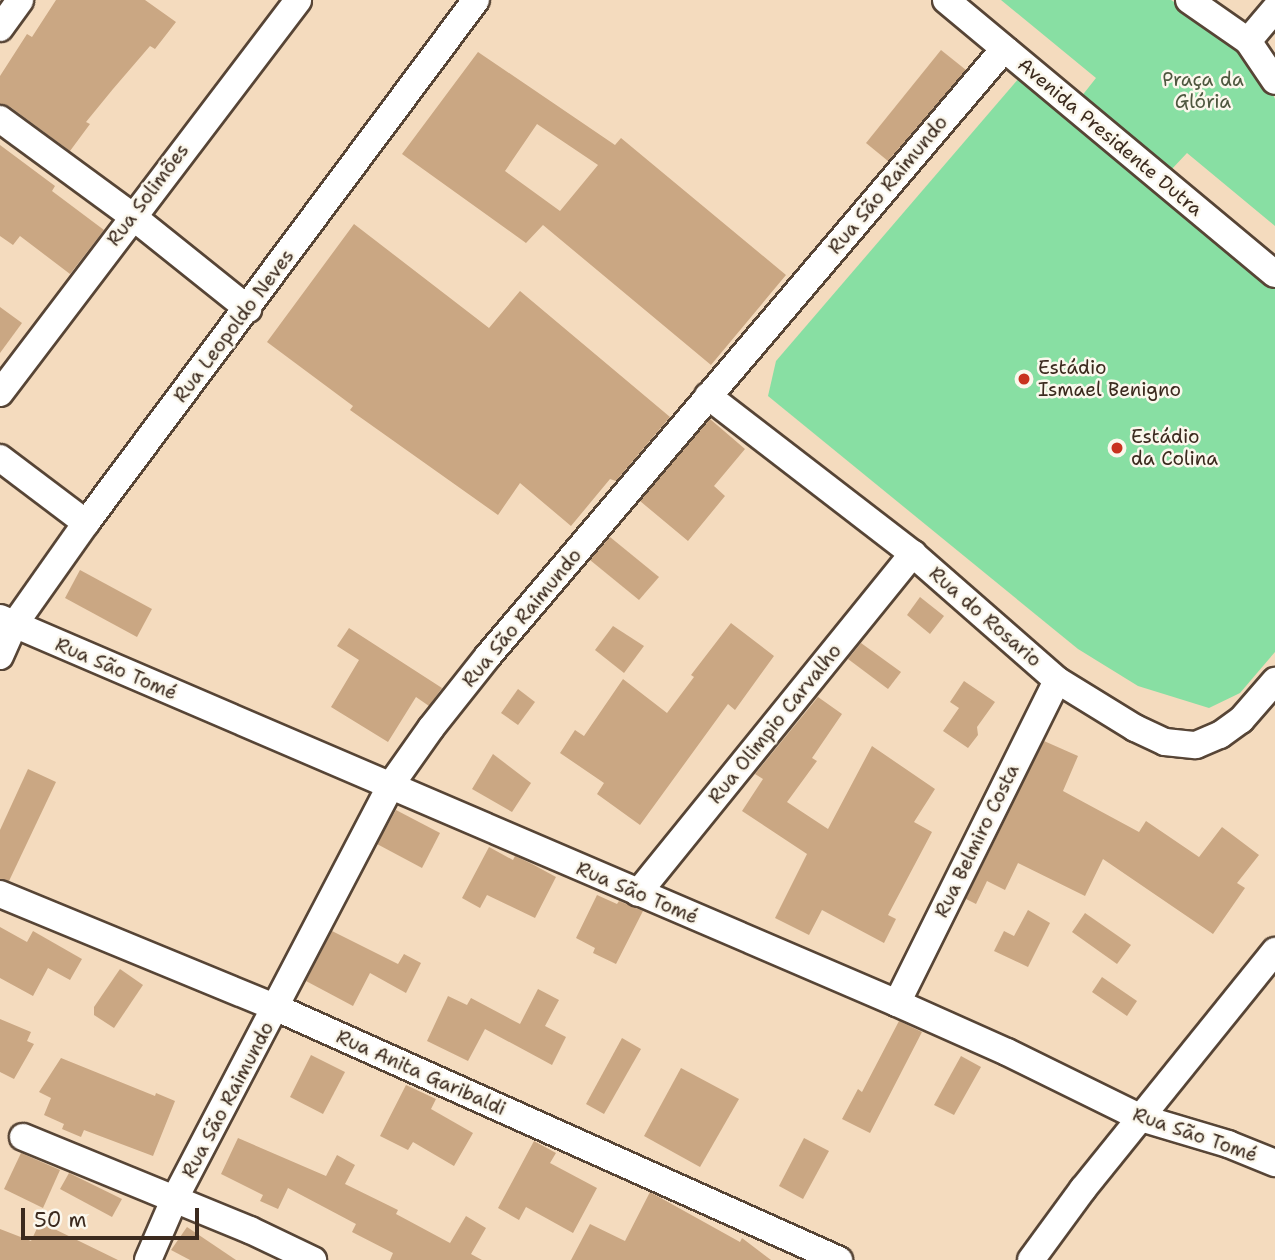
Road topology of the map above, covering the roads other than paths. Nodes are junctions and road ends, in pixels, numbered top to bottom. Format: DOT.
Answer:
graph roads {
  1 [pos="20,0"];
  2 [pos="298,0"];
  3 [pos="946,0"];
  4 [pos="1189,0"];
  5 [pos="467,3"];
  6 [pos="1275,9"];
  7 [pos="0,29"];
  8 [pos="1251,45"];
  9 [pos="1004,49"];
  10 [pos="1275,64"];
  11 [pos="1275,80"];
  12 [pos="0,119"];
  13 [pos="132,216"];
  14 [pos="1275,274"];
  15 [pos="248,309"];
  16 [pos="0,393"];
  17 [pos="709,396"];
  18 [pos="0,458"];
  19 [pos="86,523"];
  20 [pos="913,554"];
  21 [pos="7,622"];
  22 [pos="0,656"];
  23 [pos="1058,680"];
  24 [pos="1275,681"];
  25 [pos="390,786"];
  26 [pos="638,893"];
  27 [pos="0,894"];
  28 [pos="1275,951"];
  29 [pos="897,1003"];
  30 [pos="277,1008"];
  31 [pos="1142,1118"];
  32 [pos="23,1137"];
  33 [pos="1275,1163"];
  34 [pos="174,1200"];
  35 [pos="148,1260"];
  36 [pos="313,1260"];
  37 [pos="839,1260"];
  38 [pos="1031,1260"];
  1 -- 7 [label="street"];
  2 -- 13 [label="street, Rua Solimões"];
  3 -- 9 [label="street, Avenida Presidente Dutra"];
  4 -- 8 [label="street"];
  5 -- 15 [label="street, Rua Leopoldo Neves"];
  6 -- 8 [label="street"];
  8 -- 10 [label="street"];
  8 -- 11 [label="street"];
  9 -- 14 [label="street, Avenida Presidente Dutra"];
  9 -- 17 [label="street, Rua São Raimundo"];
  12 -- 13 [label="street"];
  13 -- 15 [label="street"];
  13 -- 16 [label="street, Rua Solimões"];
  15 -- 19 [label="street, Rua Leopoldo Neves"];
  17 -- 20 [label="street, Rua do Rosario"];
  17 -- 25 [label="street, Rua São Raimundo"];
  18 -- 19 [label="street"];
  19 -- 21 [label="street, Rua Leopoldo Neves"];
  20 -- 23 [label="street, Rua do Rosario"];
  20 -- 26 [label="street, Rua Olimpio Carvalho"];
  21 -- 22 [label="street, Rua Leopoldo Neves"];
  21 -- 25 [label="street, Rua São Tomé"];
  23 -- 24 [label="street, Rua do Rosario"];
  23 -- 29 [label="street, Rua Belmiro Costa"];
  25 -- 26 [label="street, Rua São Tomé"];
  25 -- 30 [label="street, Rua São Raimundo"];
  26 -- 29 [label="street, Rua São Tomé"];
  27 -- 30 [label="street, Rua Anita Garibaldi"];
  28 -- 31 [label="street"];
  29 -- 31 [label="street, Rua São Tomé"];
  30 -- 34 [label="street, Rua São Raimundo"];
  30 -- 37 [label="street, Rua Anita Garibaldi"];
  31 -- 33 [label="street, Rua São Tomé"];
  31 -- 38 [label="street"];
  32 -- 34 [label="street"];
  34 -- 35 [label="street, Rua São Raimundo"];
  34 -- 36 [label="street"];
}
